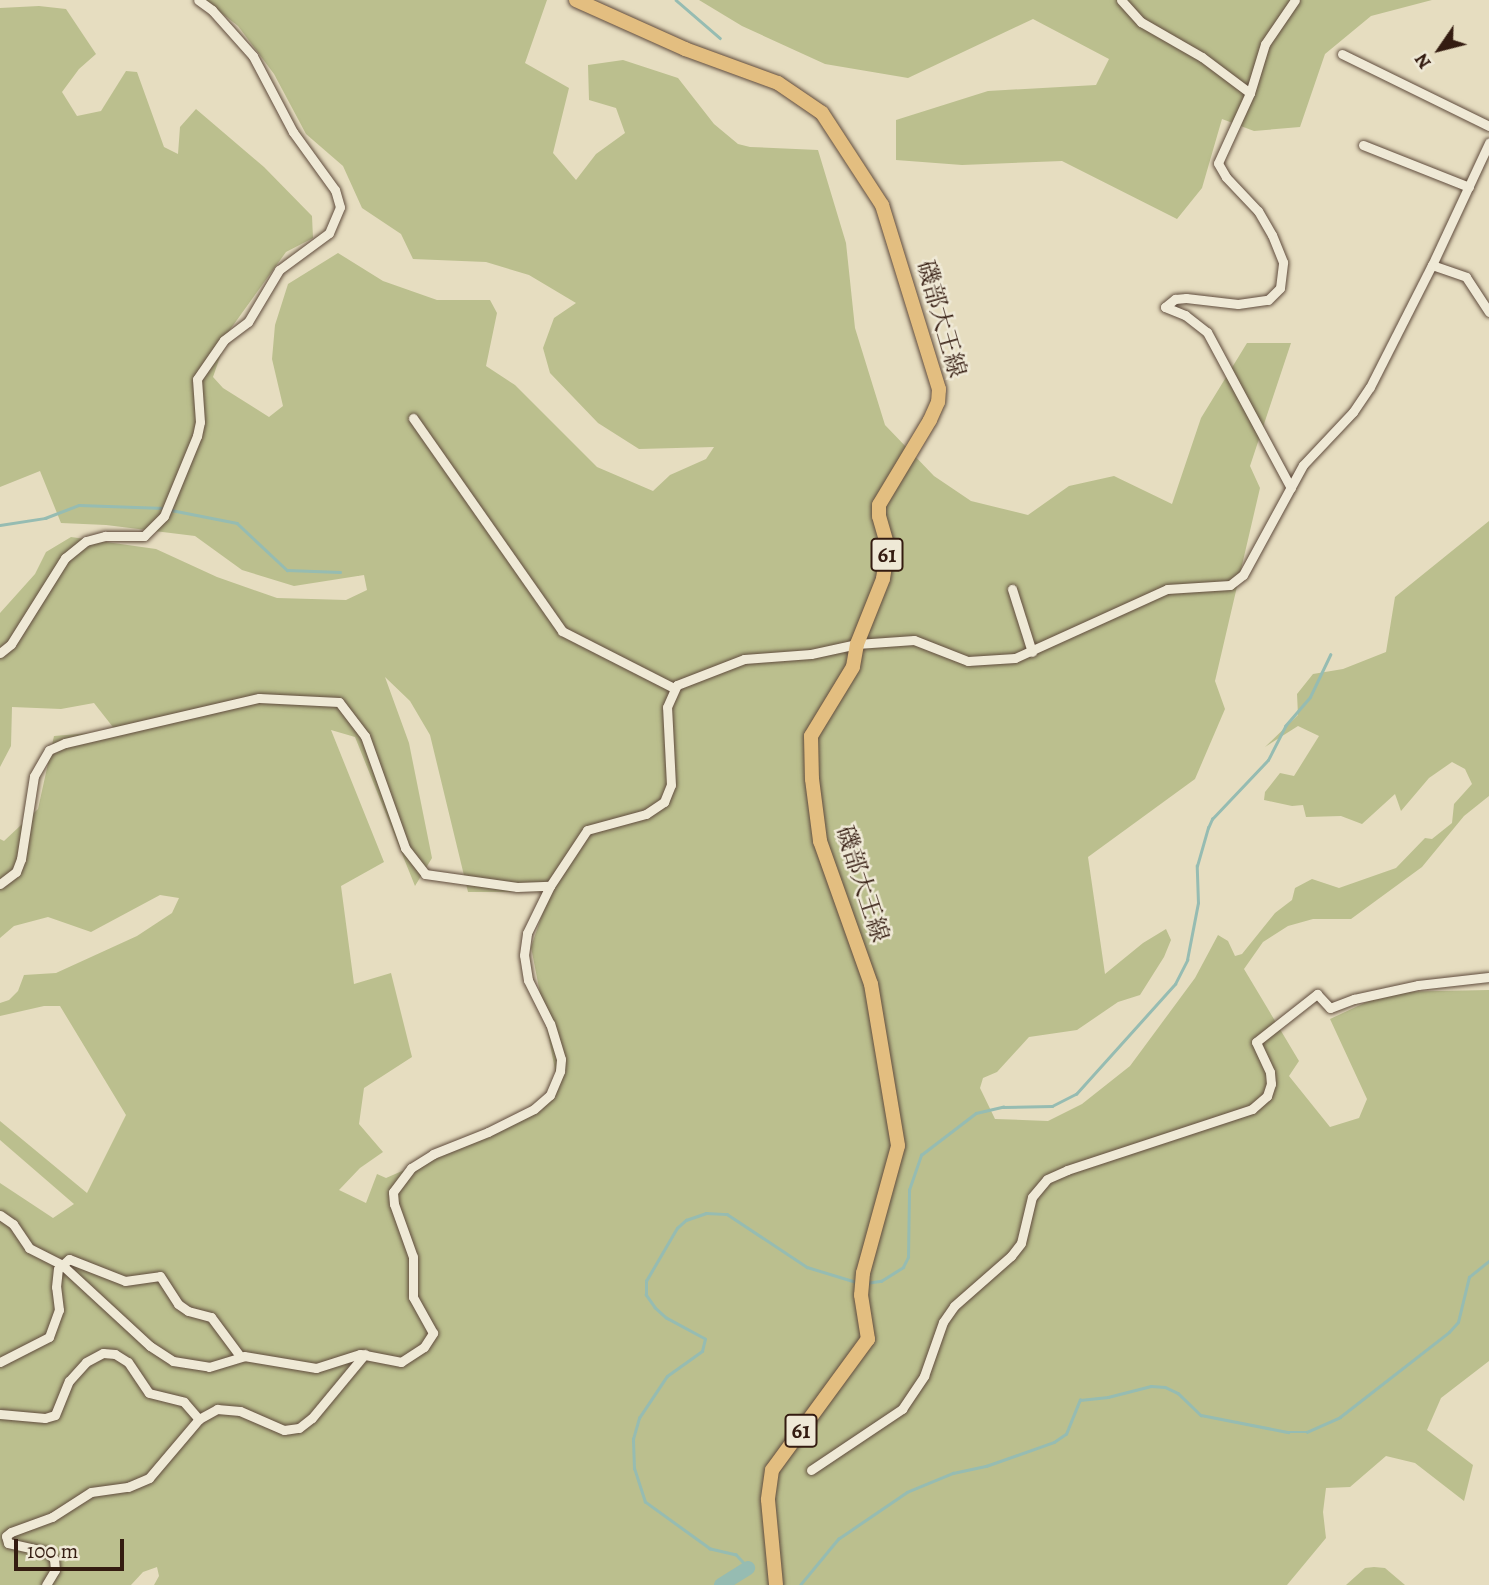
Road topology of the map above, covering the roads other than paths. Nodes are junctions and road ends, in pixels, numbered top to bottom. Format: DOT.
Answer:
graph roads {
  1 [pos="198,0"];
  2 [pos="576,0"];
  3 [pos="1121,0"];
  4 [pos="1295,0"];
  5 [pos="1342,54"];
  6 [pos="1250,93"];
  7 [pos="1489,126"];
  8 [pos="1489,143"];
  9 [pos="1363,145"];
  10 [pos="1469,187"];
  11 [pos="1432,265"];
  12 [pos="1489,312"];
  13 [pos="413,418"];
  14 [pos="1292,488"];
  15 [pos="1012,589"];
  16 [pos="857,644"];
  17 [pos="1032,652"];
  18 [pos="0,653"];
  19 [pos="674,688"];
  20 [pos="0,884"];
  21 [pos="550,886"];
  22 [pos="1489,977"];
  23 [pos="0,1215"];
  24 [pos="61,1264"];
  25 [pos="365,1354"];
  26 [pos="240,1356"];
  27 [pos="0,1362"];
  28 [pos="0,1414"];
  29 [pos="199,1419"];
  30 [pos="811,1470"];
  31 [pos="46,1585"];
  32 [pos="776,1585"];
  1 -- 18 [label="street"];
  2 -- 16 [label="main road, 磯部大王線 / 61"];
  3 -- 6 [label="street"];
  4 -- 6 [label="street"];
  5 -- 7 [label="street"];
  6 -- 14 [label="street"];
  8 -- 10 [label="street"];
  9 -- 10 [label="street"];
  10 -- 11 [label="street"];
  11 -- 12 [label="street"];
  11 -- 14 [label="street"];
  13 -- 19 [label="street"];
  14 -- 17 [label="street"];
  15 -- 17 [label="street"];
  16 -- 17 [label="street"];
  16 -- 19 [label="street"];
  16 -- 32 [label="main road, 磯部大王線 / 61"];
  19 -- 21 [label="street"];
  20 -- 21 [label="street"];
  21 -- 25 [label="street"];
  22 -- 30 [label="street"];
  23 -- 24 [label="street"];
  24 -- 26 [label="street"];
  24 -- 26 [label="street"];
  24 -- 27 [label="street"];
  25 -- 26 [label="street"];
  25 -- 29 [label="street"];
  28 -- 29 [label="street"];
  29 -- 31 [label="street"];
}
